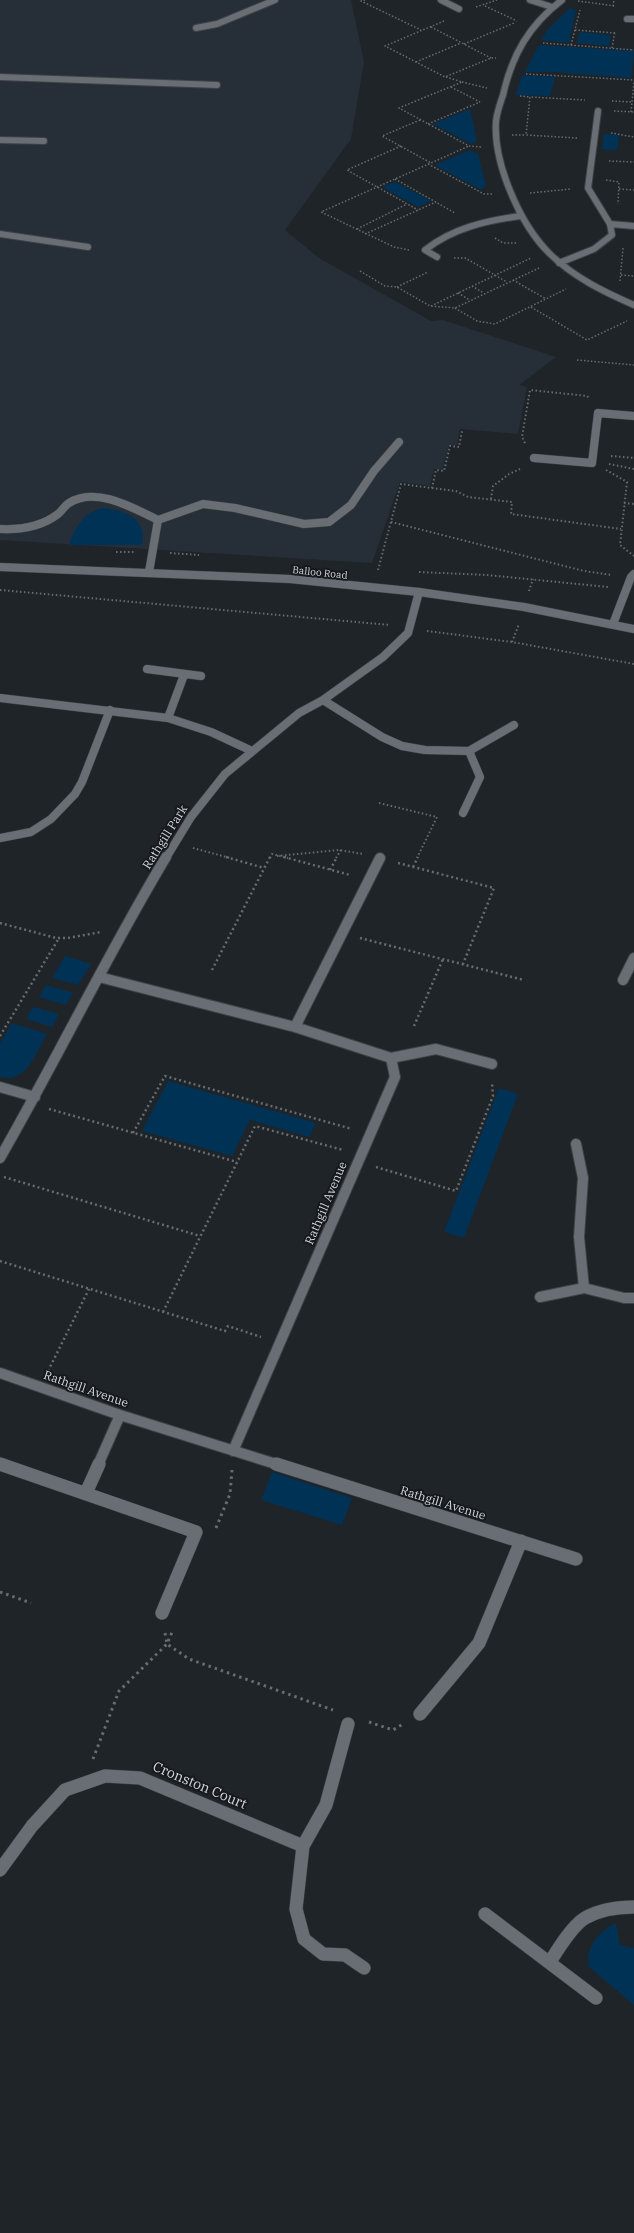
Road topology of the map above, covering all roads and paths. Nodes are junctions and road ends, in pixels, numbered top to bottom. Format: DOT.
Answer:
graph roads {
  1 [pos="276,0"];
  2 [pos="364,0"];
  3 [pos="441,0"];
  4 [pos="498,0"];
  5 [pos="530,0"];
  6 [pos="562,0"];
  7 [pos="574,0"];
  8 [pos="614,0"];
  9 [pos="599,5"];
  10 [pos="485,6"];
  11 [pos="552,6"];
  12 [pos="613,6"];
  13 [pos="459,9"];
  14 [pos="580,10"];
  15 [pos="627,19"];
  16 [pos="634,19"];
  17 [pos="430,27"];
  18 [pos="196,28"];
  19 [pos="421,30"];
  20 [pos="575,30"];
  21 [pos="615,33"];
  22 [pos="461,42"];
  23 [pos="549,43"];
  24 [pos="464,44"];
  25 [pos="571,45"];
  26 [pos="634,50"];
  27 [pos="492,58"];
  28 [pos="512,61"];
  29 [pos="415,62"];
  30 [pos="508,71"];
  31 [pos="445,77"];
  32 [pos="0,78"];
  33 [pos="634,81"];
  34 [pos="462,82"];
  35 [pos="217,86"];
  36 [pos="450,87"];
  37 [pos="504,90"];
  38 [pos="587,100"];
  39 [pos="609,101"];
  40 [pos="480,102"];
  41 [pos="632,102"];
  42 [pos="501,103"];
  43 [pos="598,111"];
  44 [pos="631,112"];
  45 [pos="420,120"];
  46 [pos="428,124"];
  47 [pos="594,135"];
  48 [pos="634,137"];
  49 [pos="0,140"];
  50 [pos="44,141"];
  51 [pos="401,146"];
  52 [pos="469,146"];
  53 [pos="500,148"];
  54 [pos="591,160"];
  55 [pos="634,162"];
  56 [pos="431,163"];
  57 [pos="427,164"];
  58 [pos="395,179"];
  59 [pos="377,187"];
  60 [pos="588,188"];
  61 [pos="619,189"];
  62 [pos="634,190"];
  63 [pos="512,194"];
  64 [pos="436,202"];
  65 [pos="407,204"];
  66 [pos="418,210"];
  67 [pos="520,216"];
  68 [pos="474,223"];
  69 [pos="610,224"];
  70 [pos="634,226"];
  71 [pos="357,229"];
  72 [pos="0,234"];
  73 [pos="365,234"];
  74 [pos="539,243"];
  75 [pos="623,246"];
  76 [pos="88,247"];
  77 [pos="425,250"];
  78 [pos="548,252"];
  79 [pos="436,257"];
  80 [pos="559,263"];
  81 [pos="432,270"];
  82 [pos="360,271"];
  83 [pos="494,275"];
  84 [pos="621,275"];
  85 [pos="634,276"];
  86 [pos="585,279"];
  87 [pos="512,280"];
  88 [pos="507,282"];
  89 [pos="472,286"];
  90 [pos="397,287"];
  91 [pos="457,293"];
  92 [pos="484,293"];
  93 [pos="613,296"];
  94 [pos="546,299"];
  95 [pos="470,300"];
  96 [pos="634,305"];
  97 [pos="430,306"];
  98 [pos="531,307"];
  99 [pos="454,308"];
  100 [pos="629,320"];
  101 [pos="577,360"];
  102 [pos="634,365"];
  103 [pos="598,413"];
  104 [pos="634,416"];
  105 [pos="462,431"];
  106 [pos="399,442"];
  107 [pos="534,458"];
  108 [pos="634,458"];
  109 [pos="593,459"];
  110 [pos="634,469"];
  111 [pos="432,488"];
  112 [pos="491,500"];
  113 [pos="624,503"];
  114 [pos="634,504"];
  115 [pos="158,520"];
  116 [pos="391,522"];
  117 [pos="0,529"];
  118 [pos="621,529"];
  119 [pos="634,556"];
  120 [pos="0,567"];
  121 [pos="378,570"];
  122 [pos="149,572"];
  123 [pos="632,576"];
  124 [pos="0,590"];
  125 [pos="419,592"];
  126 [pos="613,624"];
  127 [pos="409,628"];
  128 [pos="634,629"];
  129 [pos="634,664"];
  130 [pos="147,670"];
  131 [pos="184,675"];
  132 [pos="201,676"];
  133 [pos="0,698"];
  134 [pos="323,700"];
  135 [pos="110,710"];
  136 [pos="168,718"];
  137 [pos="514,725"];
  138 [pos="252,751"];
  139 [pos="469,751"];
  140 [pos="379,802"];
  141 [pos="462,813"];
  142 [pos="0,838"];
  143 [pos="176,843"];
  144 [pos="341,850"];
  145 [pos="277,856"];
  146 [pos="380,858"];
  147 [pos="413,867"];
  148 [pos="264,868"];
  149 [pos="330,870"];
  150 [pos="370,880"];
  151 [pos="0,923"];
  152 [pos="127,926"];
  153 [pos="342,934"];
  154 [pos="59,938"];
  155 [pos="634,958"];
  156 [pos="443,959"];
  157 [pos="463,964"];
  158 [pos="212,970"];
  159 [pos="99,977"];
  160 [pos="524,980"];
  161 [pos="623,980"];
  162 [pos="414,1026"];
  163 [pos="295,1027"];
  164 [pos="0,1036"];
  165 [pos="391,1058"];
  166 [pos="491,1064"];
  167 [pos="0,1087"];
  168 [pos="34,1100"];
  169 [pos="134,1133"];
  170 [pos="370,1134"];
  171 [pos="576,1144"];
  172 [pos="0,1158"];
  173 [pos="359,1158"];
  174 [pos="237,1162"];
  175 [pos="0,1175"];
  176 [pos="200,1236"];
  177 [pos="0,1261"];
  178 [pos="584,1288"];
  179 [pos="89,1289"];
  180 [pos="540,1297"];
  181 [pos="634,1298"];
  182 [pos="163,1312"];
  183 [pos="279,1343"];
  184 [pos="0,1373"];
  185 [pos="40,1387"];
  186 [pos="120,1415"];
  187 [pos="232,1451"];
  188 [pos="0,1464"];
  189 [pos="86,1493"];
  190 [pos="521,1542"];
  191 [pos="576,1559"];
  192 [pos="0,1592"];
  193 [pos="31,1603"];
  194 [pos="162,1613"];
  195 [pos="420,1714"];
  196 [pos="348,1724"];
  197 [pos="303,1846"];
  198 [pos="0,1870"];
  199 [pos="634,1907"];
  200 [pos="485,1914"];
  201 [pos="550,1962"];
  202 [pos="364,1968"];
  203 [pos="596,1998"];
  1 -- 18 [label="street"];
  2 -- 19 [label="path"];
  3 -- 13 [label="street"];
  4 -- 10 [label="path"];
  5 -- 11 [label="street"];
  6 -- 11 [label="street"];
  7 -- 9 [label="path"];
  8 -- 12 [label="path"];
  10 -- 13 [label="path"];
  10 -- 24 [label="path"];
  11 -- 28 [label="street"];
  13 -- 17 [label="path"];
  14 -- 20 [label="path"];
  15 -- 16 [label="street"];
  17 -- 19 [label="path"];
  17 -- 22 [label="path"];
  19 -- 29 [label="path"];
  20 -- 21 [label="path"];
  20 -- 25 [label="path"];
  22 -- 24 [label="path"];
  22 -- 29 [label="path"];
  23 -- 25 [label="path"];
  24 -- 27 [label="path"];
  25 -- 26 [label="path"];
  27 -- 28 [label="path"];
  27 -- 31 [label="path"];
  28 -- 30 [label="street"];
  29 -- 31 [label="path"];
  30 -- 33 [label="path"];
  30 -- 37 [label="street"];
  31 -- 34 [label="path"];
  32 -- 35 [label="street"];
  33 -- 41 [label="path"];
  34 -- 36 [label="path"];
  34 -- 37 [label="path"];
  36 -- 40 [label="path"];
  36 -- 45 [label="path"];
  37 -- 42 [label="street"];
  38 -- 47 [label="path"];
  39 -- 41 [label="path"];
  40 -- 42 [label="path"];
  40 -- 46 [label="path"];
  41 -- 44 [label="path"];
  42 -- 53 [label="street"];
  43 -- 47 [label="street"];
  45 -- 46 [label="path"];
  45 -- 51 [label="path"];
  46 -- 52 [label="path"];
  47 -- 48 [label="path"];
  47 -- 54 [label="street"];
  49 -- 50 [label="street"];
  51 -- 56 [label="path"];
  51 -- 59 [label="path"];
  52 -- 53 [label="path"];
  52 -- 56 [label="path"];
  53 -- 63 [label="street"];
  54 -- 55 [label="path"];
  54 -- 60 [label="street"];
  56 -- 57 [label="path"];
  57 -- 58 [label="path"];
  57 -- 63 [label="path"];
  58 -- 59 [label="path"];
  58 -- 64 [label="path"];
  59 -- 65 [label="path"];
  59 -- 71 [label="path"];
  60 -- 63 [label="path"];
  60 -- 69 [label="street"];
  61 -- 62 [label="path"];
  63 -- 67 [label="street"];
  64 -- 66 [label="path"];
  64 -- 68 [label="path"];
  65 -- 66 [label="path"];
  65 -- 71 [label="path"];
  66 -- 73 [label="path"];
  67 -- 68 [label="street"];
  67 -- 74 [label="street"];
  68 -- 74 [label="path"];
  68 -- 77 [label="street"];
  69 -- 70 [label="street"];
  69 -- 80 [label="street"];
  71 -- 73 [label="path"];
  72 -- 76 [label="street"];
  73 -- 77 [label="path"];
  74 -- 78 [label="street"];
  75 -- 84 [label="path"];
  77 -- 79 [label="street"];
  78 -- 80 [label="street"];
  78 -- 83 [label="path"];
  79 -- 83 [label="path"];
  80 -- 86 [label="street"];
  80 -- 87 [label="path"];
  81 -- 90 [label="path"];
  82 -- 90 [label="path"];
  83 -- 88 [label="path"];
  83 -- 89 [label="path"];
  84 -- 85 [label="path"];
  84 -- 93 [label="path"];
  86 -- 93 [label="street"];
  86 -- 94 [label="path"];
  87 -- 88 [label="path"];
  87 -- 94 [label="path"];
  88 -- 92 [label="path"];
  89 -- 91 [label="path"];
  89 -- 92 [label="path"];
  90 -- 97 [label="path"];
  91 -- 95 [label="path"];
  91 -- 97 [label="path"];
  92 -- 95 [label="path"];
  93 -- 96 [label="street"];
  94 -- 98 [label="path"];
  95 -- 99 [label="path"];
  97 -- 99 [label="path"];
  98 -- 99 [label="path"];
  98 -- 100 [label="path"];
  101 -- 102 [label="path"];
  103 -- 104 [label="street"];
  103 -- 107 [label="path"];
  103 -- 109 [label="street"];
  105 -- 111 [label="path"];
  106 -- 115 [label="street"];
  107 -- 109 [label="street"];
  107 -- 112 [label="path"];
  108 -- 109 [label="path"];
  109 -- 110 [label="path"];
  109 -- 113 [label="path"];
  111 -- 112 [label="path"];
  111 -- 116 [label="path"];
  112 -- 118 [label="path"];
  113 -- 114 [label="path"];
  113 -- 118 [label="path"];
  115 -- 117 [label="street"];
  115 -- 122 [label="street"];
  116 -- 121 [label="path"];
  116 -- 123 [label="path"];
  118 -- 119 [label="path"];
  120 -- 122 [label="street, Balloo Road"];
  122 -- 125 [label="street, Balloo Road"];
  123 -- 126 [label="street"];
  124 -- 127 [label="path"];
  125 -- 126 [label="street, Balloo Road"];
  125 -- 127 [label="street, Rathgill Park"];
  126 -- 128 [label="street, Balloo Road"];
  127 -- 129 [label="path"];
  127 -- 134 [label="street, Rathgill Park"];
  130 -- 131 [label="street"];
  131 -- 132 [label="street"];
  131 -- 136 [label="street"];
  133 -- 135 [label="street"];
  134 -- 138 [label="street, Rathgill Park"];
  134 -- 139 [label="street"];
  135 -- 136 [label="street"];
  135 -- 142 [label="street"];
  136 -- 138 [label="street"];
  137 -- 139 [label="street"];
  138 -- 143 [label="street, Rathgill Park"];
  139 -- 141 [label="street"];
  140 -- 147 [label="path"];
  143 -- 148 [label="path"];
  143 -- 152 [label="street, Rathgill Park"];
  144 -- 145 [label="path"];
  144 -- 146 [label="path"];
  144 -- 149 [label="path"];
  145 -- 148 [label="path"];
  145 -- 149 [label="path"];
  146 -- 147 [label="path"];
  146 -- 150 [label="street"];
  147 -- 157 [label="path"];
  148 -- 158 [label="path"];
  149 -- 150 [label="path"];
  150 -- 153 [label="street"];
  151 -- 154 [label="path"];
  152 -- 154 [label="path"];
  152 -- 159 [label="street, Rathgill Park"];
  153 -- 156 [label="path"];
  153 -- 163 [label="street"];
  154 -- 164 [label="path"];
  155 -- 161 [label="street"];
  156 -- 157 [label="path"];
  156 -- 162 [label="path"];
  157 -- 160 [label="path"];
  159 -- 163 [label="street"];
  159 -- 168 [label="street, Rathgill Park"];
  163 -- 165 [label="street"];
  165 -- 166 [label="street"];
  165 -- 170 [label="street, Rathgill Avenue"];
  166 -- 173 [label="path"];
  167 -- 168 [label="street"];
  168 -- 169 [label="path"];
  168 -- 172 [label="street, Rathgill Park"];
  169 -- 170 [label="path"];
  169 -- 174 [label="path"];
  170 -- 173 [label="street, Rathgill Avenue"];
  171 -- 178 [label="street"];
  173 -- 174 [label="path"];
  173 -- 183 [label="street, Rathgill Avenue"];
  174 -- 176 [label="path"];
  175 -- 176 [label="path"];
  176 -- 182 [label="path"];
  177 -- 179 [label="path"];
  178 -- 180 [label="street"];
  178 -- 181 [label="street"];
  179 -- 182 [label="path"];
  179 -- 185 [label="path"];
  182 -- 183 [label="path"];
  183 -- 187 [label="street, Rathgill Avenue"];
  184 -- 185 [label="street, Rathgill Avenue"];
  185 -- 186 [label="street, Rathgill Avenue"];
  186 -- 187 [label="street, Rathgill Avenue"];
  186 -- 189 [label="street"];
  187 -- 190 [label="street, Rathgill Avenue"];
  188 -- 189 [label="street"];
  189 -- 194 [label="street"];
  190 -- 191 [label="street, Rathgill Avenue"];
  190 -- 195 [label="street"];
  192 -- 193 [label="path"];
  194 -- 196 [label="path"];
  195 -- 196 [label="path"];
  196 -- 197 [label="street"];
  197 -- 198 [label="street, Cronston Court"];
  197 -- 202 [label="street"];
  199 -- 201 [label="street"];
  200 -- 201 [label="street"];
  201 -- 203 [label="street"];
}
